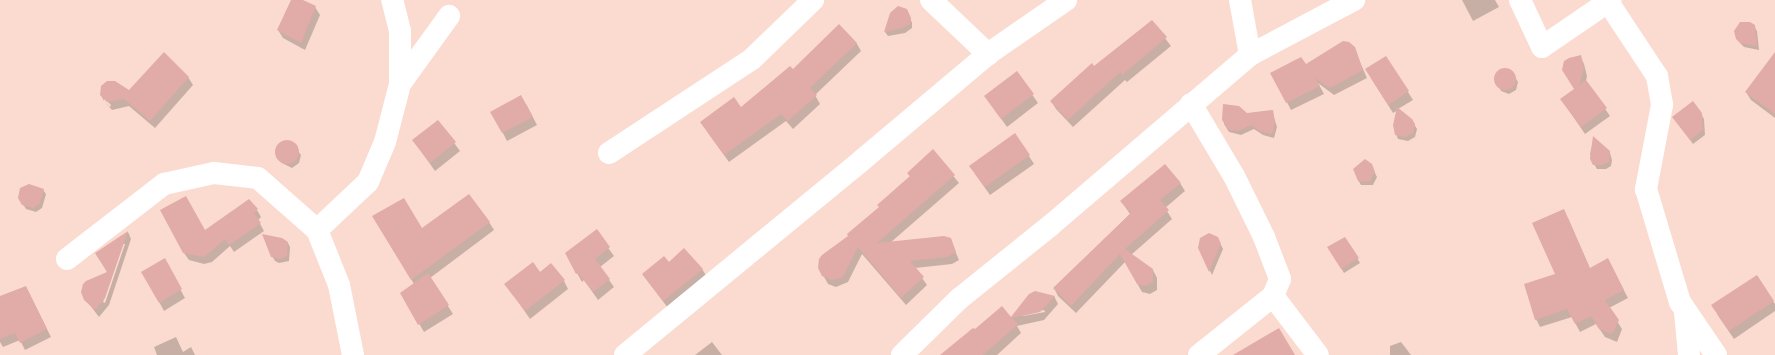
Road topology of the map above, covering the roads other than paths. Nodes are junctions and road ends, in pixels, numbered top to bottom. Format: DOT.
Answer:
graph roads {
  1 [pos="392,0"];
  2 [pos="813,0"];
  3 [pos="931,0"];
  4 [pos="1066,0"];
  5 [pos="1240,0"];
  6 [pos="1354,0"];
  7 [pos="1520,0"];
  8 [pos="1609,1"];
  9 [pos="449,16"];
  10 [pos="988,54"];
  11 [pos="1250,55"];
  12 [pos="400,84"];
  13 [pos="1191,104"];
  14 [pos="609,154"];
  15 [pos="317,230"];
  16 [pos="67,259"];
  17 [pos="1273,296"];
  18 [pos="1685,309"];
  19 [pos="353,355"];
  20 [pos="625,355"];
  21 [pos="902,355"];
  22 [pos="1198,355"];
  23 [pos="1318,355"];
  24 [pos="1689,355"];
  25 [pos="1716,355"];
  1 -- 12 [label="street"];
  2 -- 14 [label="street"];
  3 -- 10 [label="street"];
  4 -- 10 [label="street"];
  5 -- 11 [label="street"];
  6 -- 11 [label="street"];
  7 -- 8 [label="street"];
  8 -- 18 [label="street"];
  9 -- 12 [label="street"];
  10 -- 20 [label="street"];
  11 -- 13 [label="street"];
  12 -- 15 [label="street"];
  13 -- 17 [label="street"];
  13 -- 21 [label="street"];
  15 -- 16 [label="street"];
  15 -- 19 [label="street"];
  17 -- 22 [label="street"];
  17 -- 23 [label="street"];
  18 -- 24 [label="street"];
  18 -- 25 [label="street"];
}
